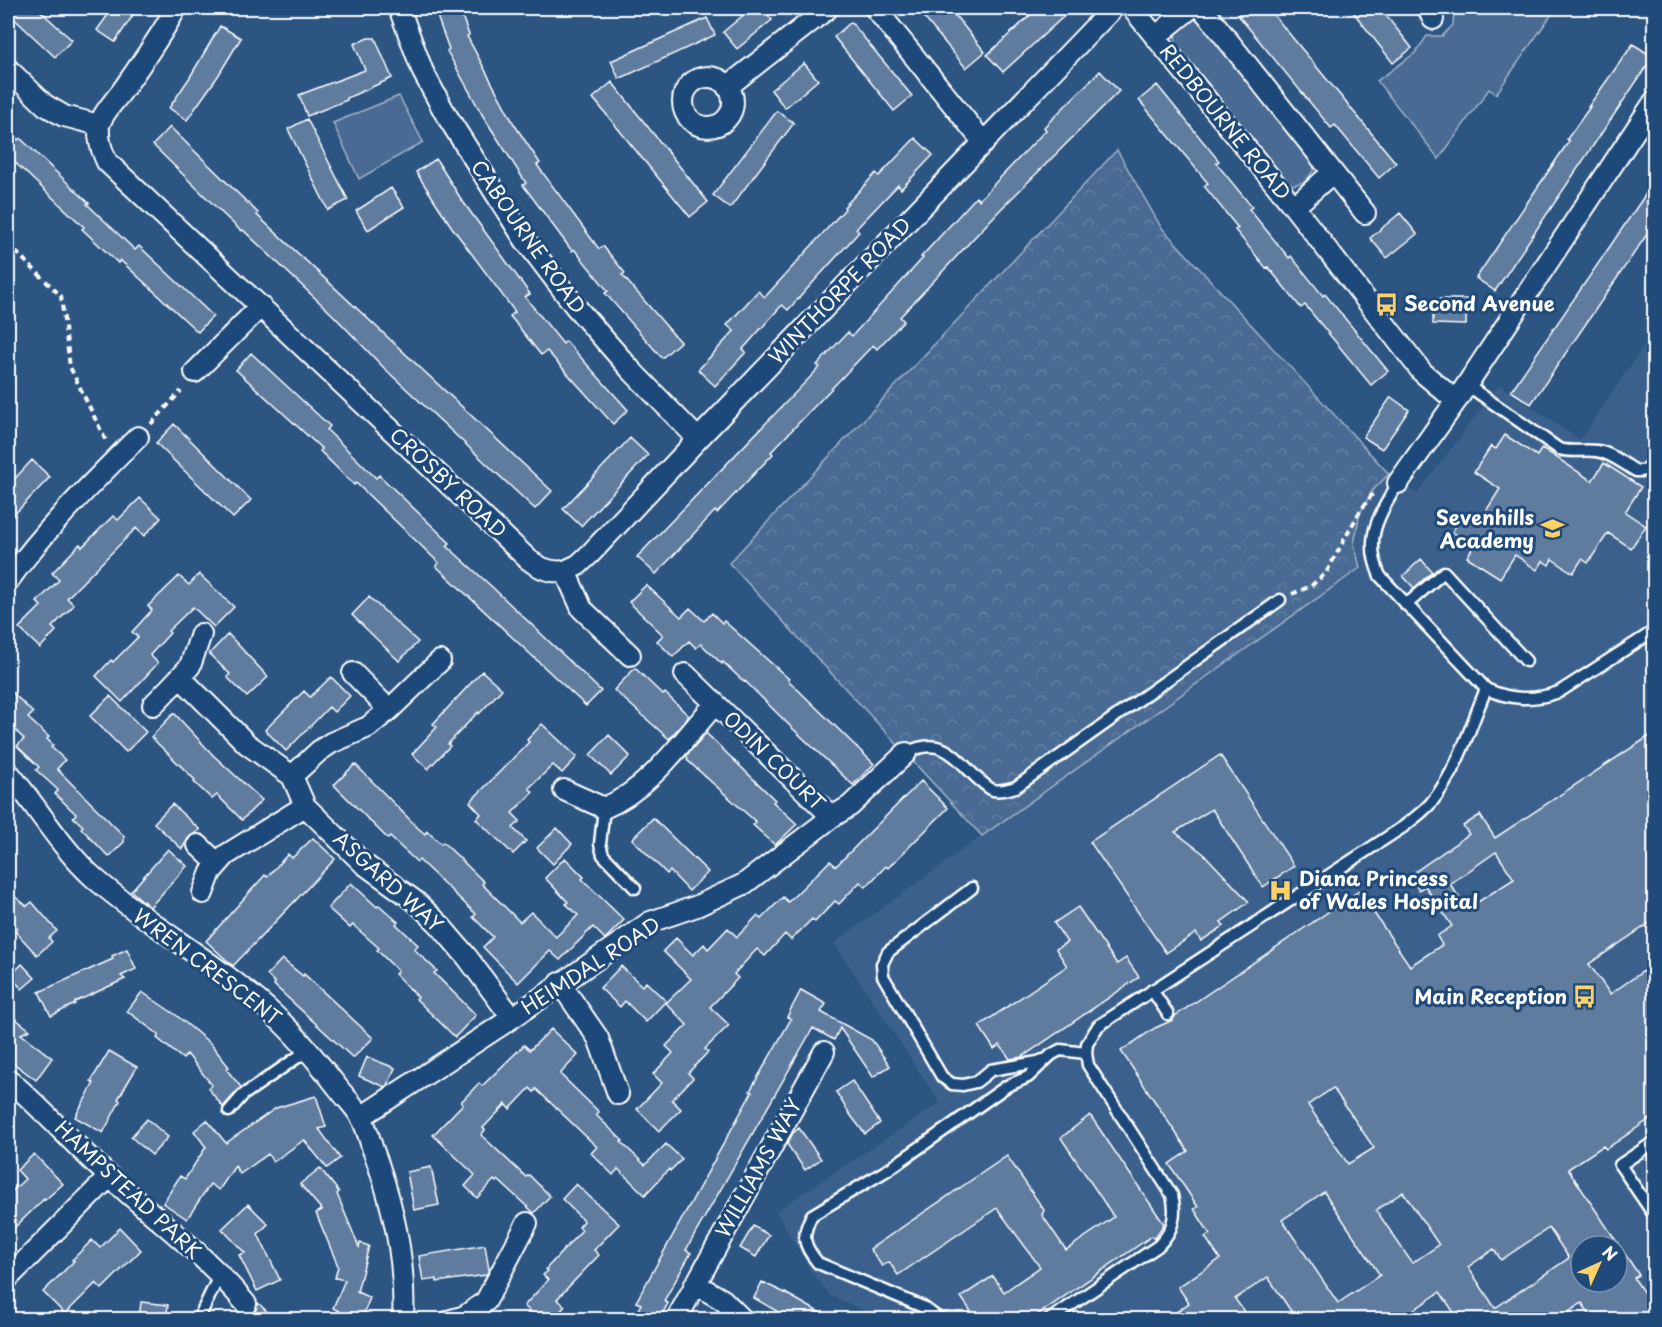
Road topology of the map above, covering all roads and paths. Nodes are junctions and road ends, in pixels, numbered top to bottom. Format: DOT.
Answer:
graph roads {
  1 [pos="176,8"];
  2 [pos="399,8"];
  3 [pos="828,8"];
  4 [pos="874,8"];
  5 [pos="1113,8"];
  6 [pos="1132,8"];
  7 [pos="1191,8"];
  8 [pos="1202,8"];
  9 [pos="1155,37"];
  10 [pos="8,69"];
  11 [pos="727,87"];
  12 [pos="1654,102"];
  13 [pos="99,125"];
  14 [pos="984,143"];
  15 [pos="1332,173"];
  16 [pos="1294,207"];
  17 [pos="1365,213"];
  18 [pos="8,244"];
  19 [pos="261,306"];
  20 [pos="195,372"];
  21 [pos="181,391"];
  22 [pos="1461,393"];
  23 [pos="138,437"];
  24 [pos="698,439"];
  25 [pos="115,460"];
  26 [pos="1654,460"];
  27 [pos="1398,483"];
  28 [pos="1376,488"];
  29 [pos="11,569"];
  30 [pos="564,571"];
  31 [pos="1280,600"];
  32 [pos="1406,605"];
  33 [pos="1654,631"];
  34 [pos="201,634"];
  35 [pos="630,655"];
  36 [pos="440,661"];
  37 [pos="1527,661"];
  38 [pos="353,673"];
  39 [pos="685,674"];
  40 [pos="180,678"];
  41 [pos="1486,689"];
  42 [pos="715,704"];
  43 [pos="153,705"];
  44 [pos="389,710"];
  45 [pos="906,753"];
  46 [pos="8,772"];
  47 [pos="292,776"];
  48 [pos="564,790"];
  49 [pos="305,806"];
  50 [pos="604,808"];
  51 [pos="832,817"];
  52 [pos="198,845"];
  53 [pos="217,863"];
  54 [pos="634,888"];
  55 [pos="972,888"];
  56 [pos="203,892"];
  57 [pos="560,984"];
  58 [pos="1152,990"];
  59 [pos="1168,1014"];
  60 [pos="512,1018"];
  61 [pos="308,1050"];
  62 [pos="824,1052"];
  63 [pos="1086,1053"];
  64 [pos="1051,1055"];
  65 [pos="8,1079"];
  66 [pos="618,1094"];
  67 [pos="229,1111"];
  68 [pos="361,1117"];
  69 [pos="1654,1142"];
  70 [pos="109,1177"];
  71 [pos="1654,1215"];
  72 [pos="527,1223"];
  73 [pos="220,1274"];
  74 [pos="8,1278"];
  75 [pos="695,1284"];
  76 [pos="246,1304"];
  77 [pos="198,1320"];
  78 [pos="404,1320"];
  79 [pos="452,1320"];
  80 [pos="676,1320"];
  81 [pos="742,1320"];
  82 [pos="941,1320"];
  83 [pos="1049,1320"];
  1 -- 13 [label="street"];
  2 -- 24 [label="street, CABOURNE ROAD"];
  3 -- 11 [label="street"];
  4 -- 14 [label="street"];
  5 -- 14 [label="street, WINTHORPE ROAD"];
  6 -- 9 [label="street, REDBOURNE ROAD"];
  7 -- 9 [label="street, REDBOURNE ROAD"];
  8 -- 15 [label="street"];
  9 -- 16 [label="street, REDBOURNE ROAD"];
  10 -- 13 [label="street"];
  12 -- 22 [label="street"];
  13 -- 19 [label="street, CROSBY ROAD"];
  14 -- 24 [label="street, WINTHORPE ROAD"];
  15 -- 16 [label="street, REDBOURNE ROAD"];
  15 -- 17 [label="street"];
  16 -- 22 [label="street, REDBOURNE ROAD"];
  18 -- 25 [label="path"];
  19 -- 20 [label="street"];
  19 -- 30 [label="street, CROSBY ROAD"];
  21 -- 23 [label="path"];
  22 -- 26 [label="lane"];
  22 -- 27 [label="street"];
  23 -- 25 [label="street"];
  24 -- 30 [label="street, WINTHORPE ROAD"];
  25 -- 29 [label="street"];
  27 -- 32 [label="lane"];
  28 -- 31 [label="path"];
  30 -- 35 [label="street"];
  31 -- 45 [label="lane"];
  32 -- 37 [label="lane"];
  32 -- 41 [label="lane"];
  33 -- 41 [label="lane"];
  34 -- 40 [label="street"];
  36 -- 44 [label="street"];
  38 -- 44 [label="street"];
  39 -- 42 [label="street, ODIN COURT"];
  40 -- 43 [label="street"];
  40 -- 47 [label="street"];
  41 -- 58 [label="lane"];
  42 -- 50 [label="street, ODIN COURT"];
  42 -- 51 [label="street, ODIN COURT"];
  44 -- 47 [label="street"];
  45 -- 51 [label="street, HEIMDAL ROAD"];
  46 -- 61 [label="street, WREN CRESCENT"];
  47 -- 49 [label="street, ASGARD WAY"];
  48 -- 50 [label="street"];
  49 -- 53 [label="street"];
  49 -- 60 [label="street, ASGARD WAY"];
  50 -- 54 [label="lane"];
  51 -- 57 [label="street, HEIMDAL ROAD"];
  52 -- 53 [label="street"];
  53 -- 56 [label="street"];
  55 -- 64 [label="lane"];
  57 -- 60 [label="street, HEIMDAL ROAD"];
  57 -- 66 [label="street"];
  58 -- 59 [label="lane"];
  58 -- 63 [label="lane"];
  60 -- 68 [label="street, HEIMDAL ROAD"];
  61 -- 67 [label="lane"];
  61 -- 68 [label="street, WREN CRESCENT"];
  62 -- 75 [label="street, WILLIAMS WAY"];
  63 -- 64 [label="lane"];
  63 -- 83 [label="lane"];
  64 -- 82 [label="lane"];
  65 -- 70 [label="street, HAMPSTEAD PARK"];
  68 -- 78 [label="street, WREN CRESCENT"];
  69 -- 71 [label="lane"];
  70 -- 73 [label="street, HAMPSTEAD PARK"];
  70 -- 74 [label="street"];
  72 -- 79 [label="street"];
  73 -- 76 [label="street, HAMPSTEAD PARK"];
  73 -- 77 [label="lane"];
  75 -- 80 [label="street, WILLIAMS WAY"];
  75 -- 81 [label="street"];
}
